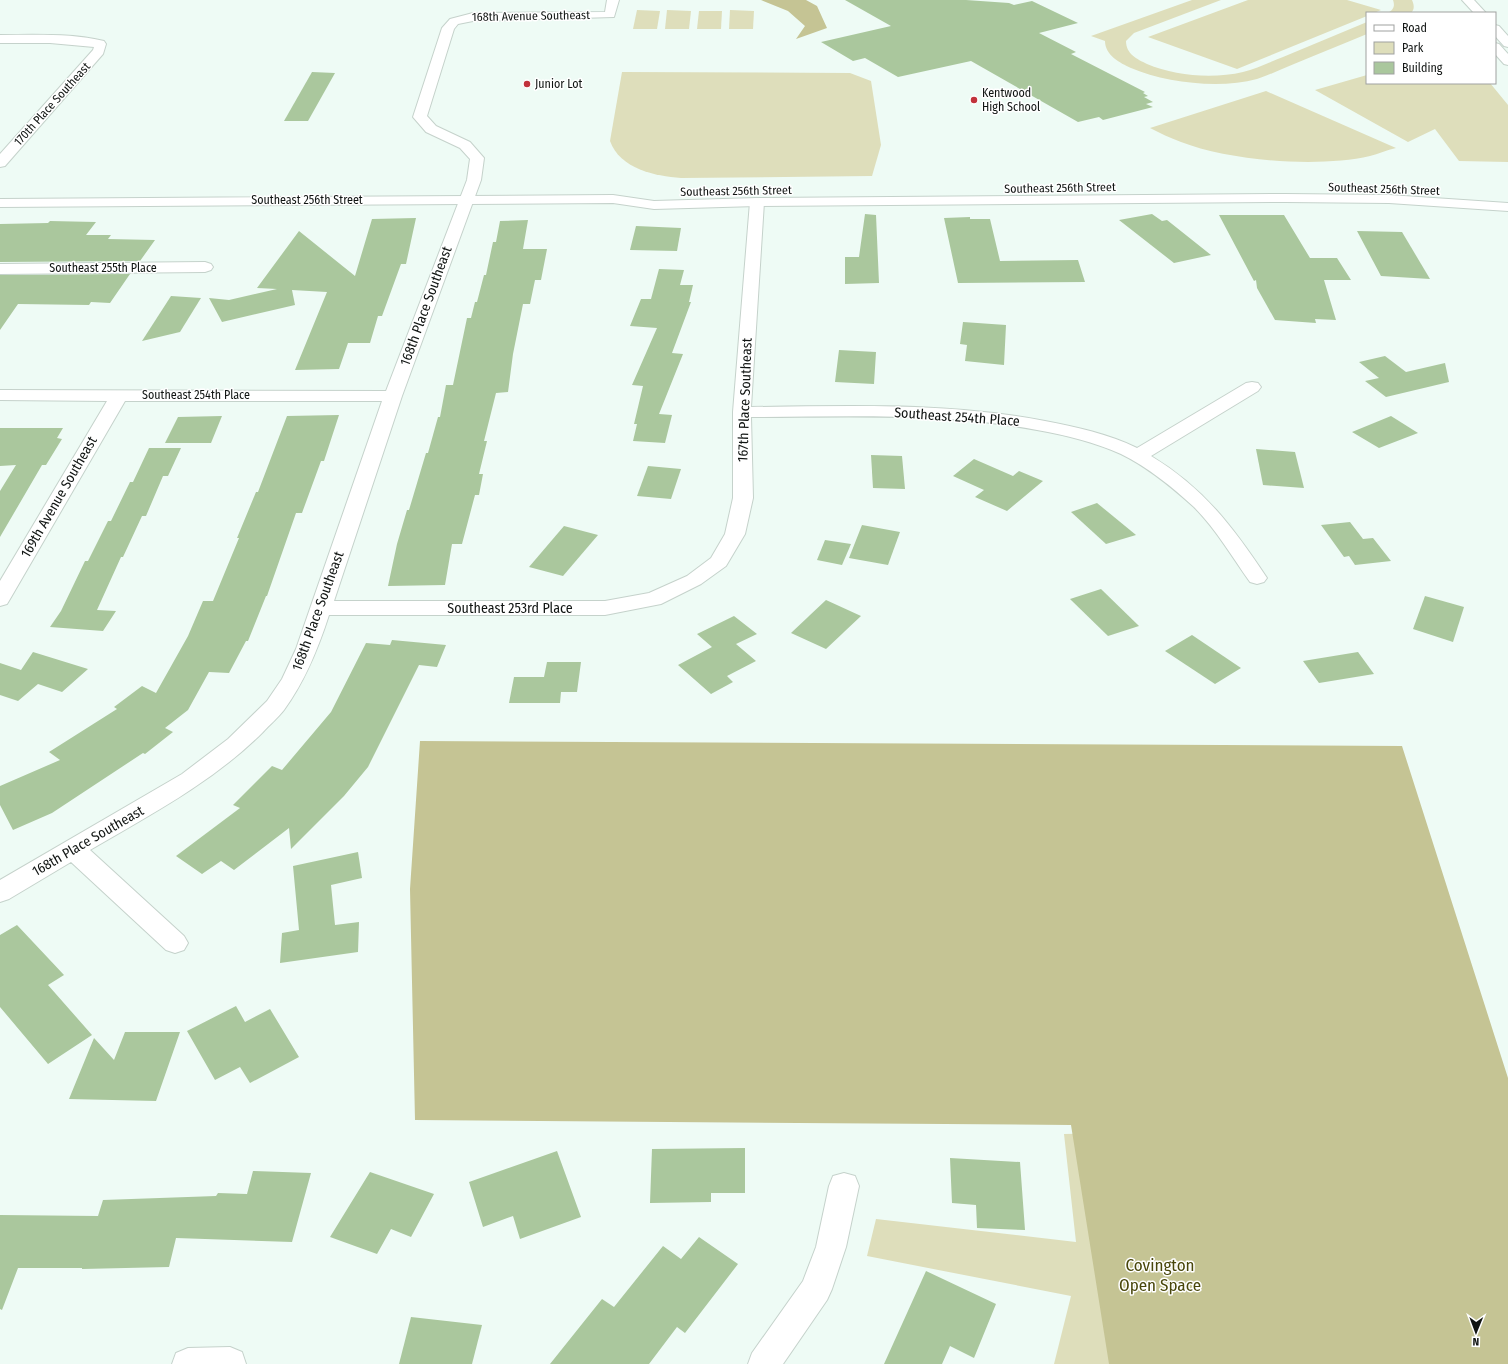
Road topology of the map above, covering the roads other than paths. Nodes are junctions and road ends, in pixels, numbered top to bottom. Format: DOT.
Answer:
graph roads {
  1 [pos="613,0"];
  2 [pos="1468,0"];
  3 [pos="1479,12"];
  4 [pos="1496,30"];
  5 [pos="0,39"];
  6 [pos="1508,43"];
  7 [pos="1496,48"];
  8 [pos="1508,61"];
  9 [pos="0,163"];
  10 [pos="1214,187"];
  11 [pos="1508,193"];
  12 [pos="614,199"];
  13 [pos="1191,199"];
  14 [pos="468,200"];
  15 [pos="757,202"];
  16 [pos="0,203"];
  17 [pos="1508,207"];
  18 [pos="205,267"];
  19 [pos="0,269"];
  20 [pos="1252,387"];
  21 [pos="0,395"];
  22 [pos="119,395"];
  23 [pos="393,396"];
  24 [pos="742,412"];
  25 [pos="1138,456"];
  26 [pos="1257,578"];
  27 [pos="694,580"];
  28 [pos="0,599"];
  29 [pos="320,608"];
  30 [pos="74,850"];
  31 [pos="0,892"];
  32 [pos="175,943"];
  33 [pos="844,1186"];
  34 [pos="230,1363"];
  35 [pos="188,1364"];
  36 [pos="764,1364"];
  1 -- 14 [label="street, 168th Avenue Southeast"];
  2 -- 3 [label="street"];
  4 -- 6 [label="street"];
  5 -- 9 [label="street, 170th Place Southeast"];
  7 -- 8 [label="street"];
  10 -- 11 [label="street, Southeast 256th Street"];
  10 -- 12 [label="street, Southeast 256th Street"];
  10 -- 13 [label="street"];
  12 -- 14 [label="street, Southeast 256th Street"];
  12 -- 15 [label="street, Southeast 256th Street"];
  13 -- 15 [label="street, Southeast 256th Street"];
  13 -- 17 [label="street, Southeast 256th Street"];
  14 -- 16 [label="street, Southeast 256th Street"];
  14 -- 23 [label="street, 168th Place Southeast"];
  15 -- 24 [label="street, 167th Place Southeast"];
  18 -- 19 [label="street, Southeast 255th Place"];
  20 -- 25 [label="street"];
  21 -- 22 [label="street, Southeast 254th Place"];
  22 -- 23 [label="street, Southeast 254th Place"];
  22 -- 28 [label="street, 169th Avenue Southeast"];
  23 -- 29 [label="street, 168th Place Southeast"];
  24 -- 25 [label="street, Southeast 254th Place"];
  24 -- 27 [label="street, 167th Place Southeast"];
  25 -- 26 [label="street, Southeast 254th Place"];
  27 -- 29 [label="street, Southeast 253rd Place"];
  29 -- 30 [label="street, 168th Place Southeast"];
  30 -- 31 [label="street, 168th Place Southeast"];
  30 -- 32 [label="street"];
  33 -- 36 [label="street"];
  34 -- 35 [label="street"];
}
